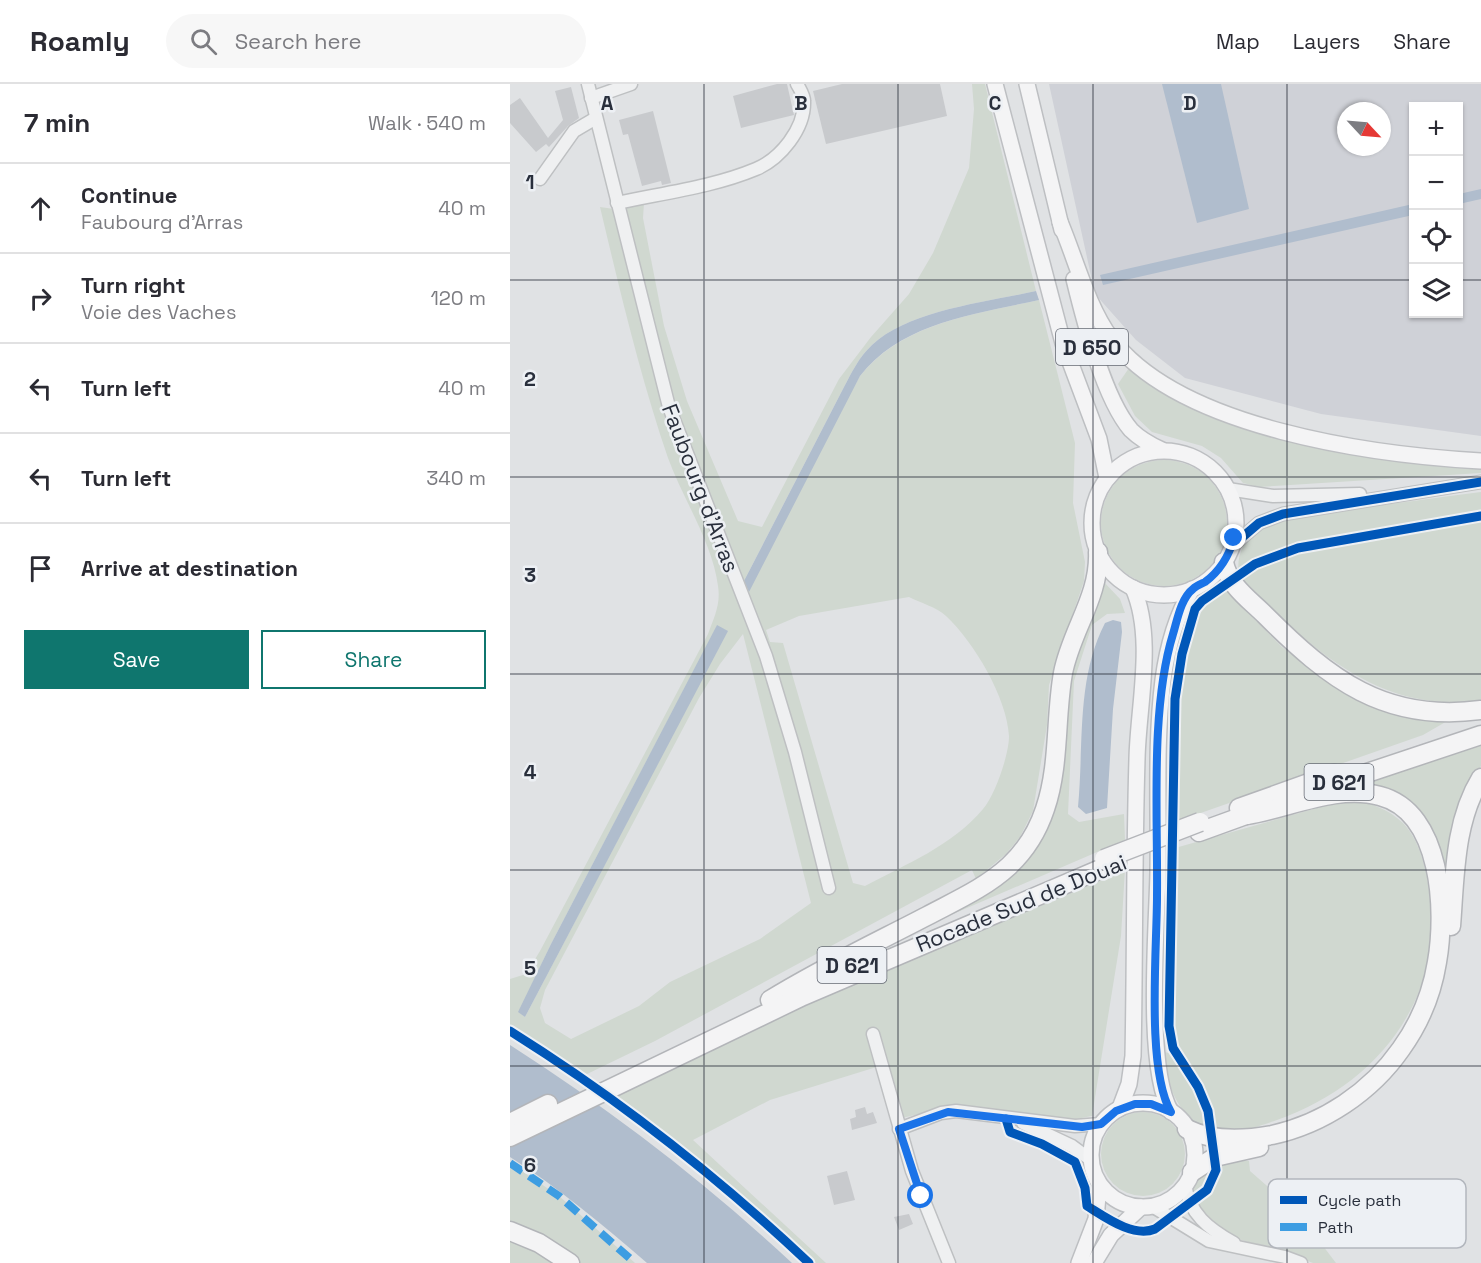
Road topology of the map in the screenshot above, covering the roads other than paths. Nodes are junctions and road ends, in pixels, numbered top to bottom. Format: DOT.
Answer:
graph roads {
  1 [pos="588,84"];
  2 [pos="631,84"];
  3 [pos="798,84"];
  4 [pos="995,84"];
  5 [pos="1028,84"];
  6 [pos="591,98"];
  7 [pos="596,118"];
  8 [pos="540,179"];
  9 [pos="619,209"];
  10 [pos="1060,222"];
  11 [pos="1162,450"];
  12 [pos="1481,461"];
  13 [pos="1107,478"];
  14 [pos="1481,482"];
  15 [pos="1228,489"];
  16 [pos="1410,492"];
  17 [pos="1098,552"];
  18 [pos="1228,554"];
  19 [pos="1133,588"];
  20 [pos="1192,589"];
  21 [pos="1481,710"];
  22 [pos="1481,724"];
  23 [pos="1481,735"];
  24 [pos="1481,778"];
  25 [pos="1247,815"];
  26 [pos="1199,827"];
  27 [pos="1104,863"];
  28 [pos="829,888"];
  29 [pos="768,1002"];
  30 [pos="873,1034"];
  31 [pos="608,1082"];
  32 [pos="1120,1108"];
  33 [pos="1171,1112"];
  34 [pos="1016,1121"];
  35 [pos="510,1123"];
  36 [pos="1101,1124"];
  37 [pos="899,1129"];
  38 [pos="1187,1129"];
  39 [pos="510,1137"];
  40 [pos="1091,1160"];
  41 [pos="1188,1178"];
  42 [pos="1099,1184"];
  43 [pos="1146,1207"];
  44 [pos="510,1232"];
  45 [pos="1243,1248"];
  46 [pos="570,1263"];
  47 [pos="949,1263"];
  48 [pos="1079,1263"];
  49 [pos="1094,1263"];
  50 [pos="1301,1263"];
  1 -- 6 [label="street, Faubourg d'Arras"];
  2 -- 6 [label="street"];
  3 -- 9 [label="street"];
  4 -- 13 [label="main road, D 650"];
  5 -- 10 [label="main road, D 650"];
  6 -- 7 [label="street, Faubourg d'Arras"];
  7 -- 8 [label="street"];
  7 -- 9 [label="street, Faubourg d'Arras"];
  9 -- 28 [label="street, Faubourg d'Arras"];
  10 -- 11 [label="main road, D 650"];
  10 -- 12 [label="main road"];
  11 -- 13 [label="main road"];
  11 -- 15 [label="main road"];
  13 -- 17 [label="main road"];
  14 -- 16 [label="street"];
  15 -- 16 [label="street"];
  15 -- 18 [label="main road"];
  16 -- 18 [label="street"];
  17 -- 19 [label="main road"];
  17 -- 29 [label="highway"];
  18 -- 20 [label="main road"];
  18 -- 21 [label="highway"];
  19 -- 20 [label="main road"];
  19 -- 32 [label="main road"];
  20 -- 33 [label="main road"];
  22 -- 26 [label="highway, Rocade Sud de Douai / D 621"];
  23 -- 25 [label="highway, Rocade Sud de Douai / D 621"];
  24 -- 41 [label="highway"];
  25 -- 26 [label="highway, Rocade Sud de Douai / D 621"];
  25 -- 38 [label="highway"];
  26 -- 27 [label="highway, Rocade Sud de Douai / D 621"];
  27 -- 29 [label="highway, Rocade Sud de Douai / D 621"];
  27 -- 31 [label="highway, Rocade Sud de Douai / D 621"];
  29 -- 31 [label="highway, Rocade Sud de Douai / D 621"];
  30 -- 37 [label="street"];
  31 -- 35 [label="highway, Rocade Sud de Douai / D 621"];
  31 -- 39 [label="highway, Rocade Sud de Douai / D 621"];
  32 -- 33 [label="main road"];
  32 -- 36 [label="main road"];
  33 -- 38 [label="main road"];
  34 -- 36 [label="street"];
  34 -- 37 [label="street"];
  34 -- 40 [label="street"];
  36 -- 40 [label="main road"];
  37 -- 47 [label="street"];
  38 -- 41 [label="main road"];
  40 -- 42 [label="main road"];
  41 -- 43 [label="main road"];
  41 -- 45 [label="street"];
  42 -- 43 [label="main road"];
  42 -- 48 [label="main road"];
  43 -- 45 [label="street"];
  43 -- 49 [label="main road"];
  44 -- 46 [label="highway"];
  45 -- 50 [label="street"];
}
